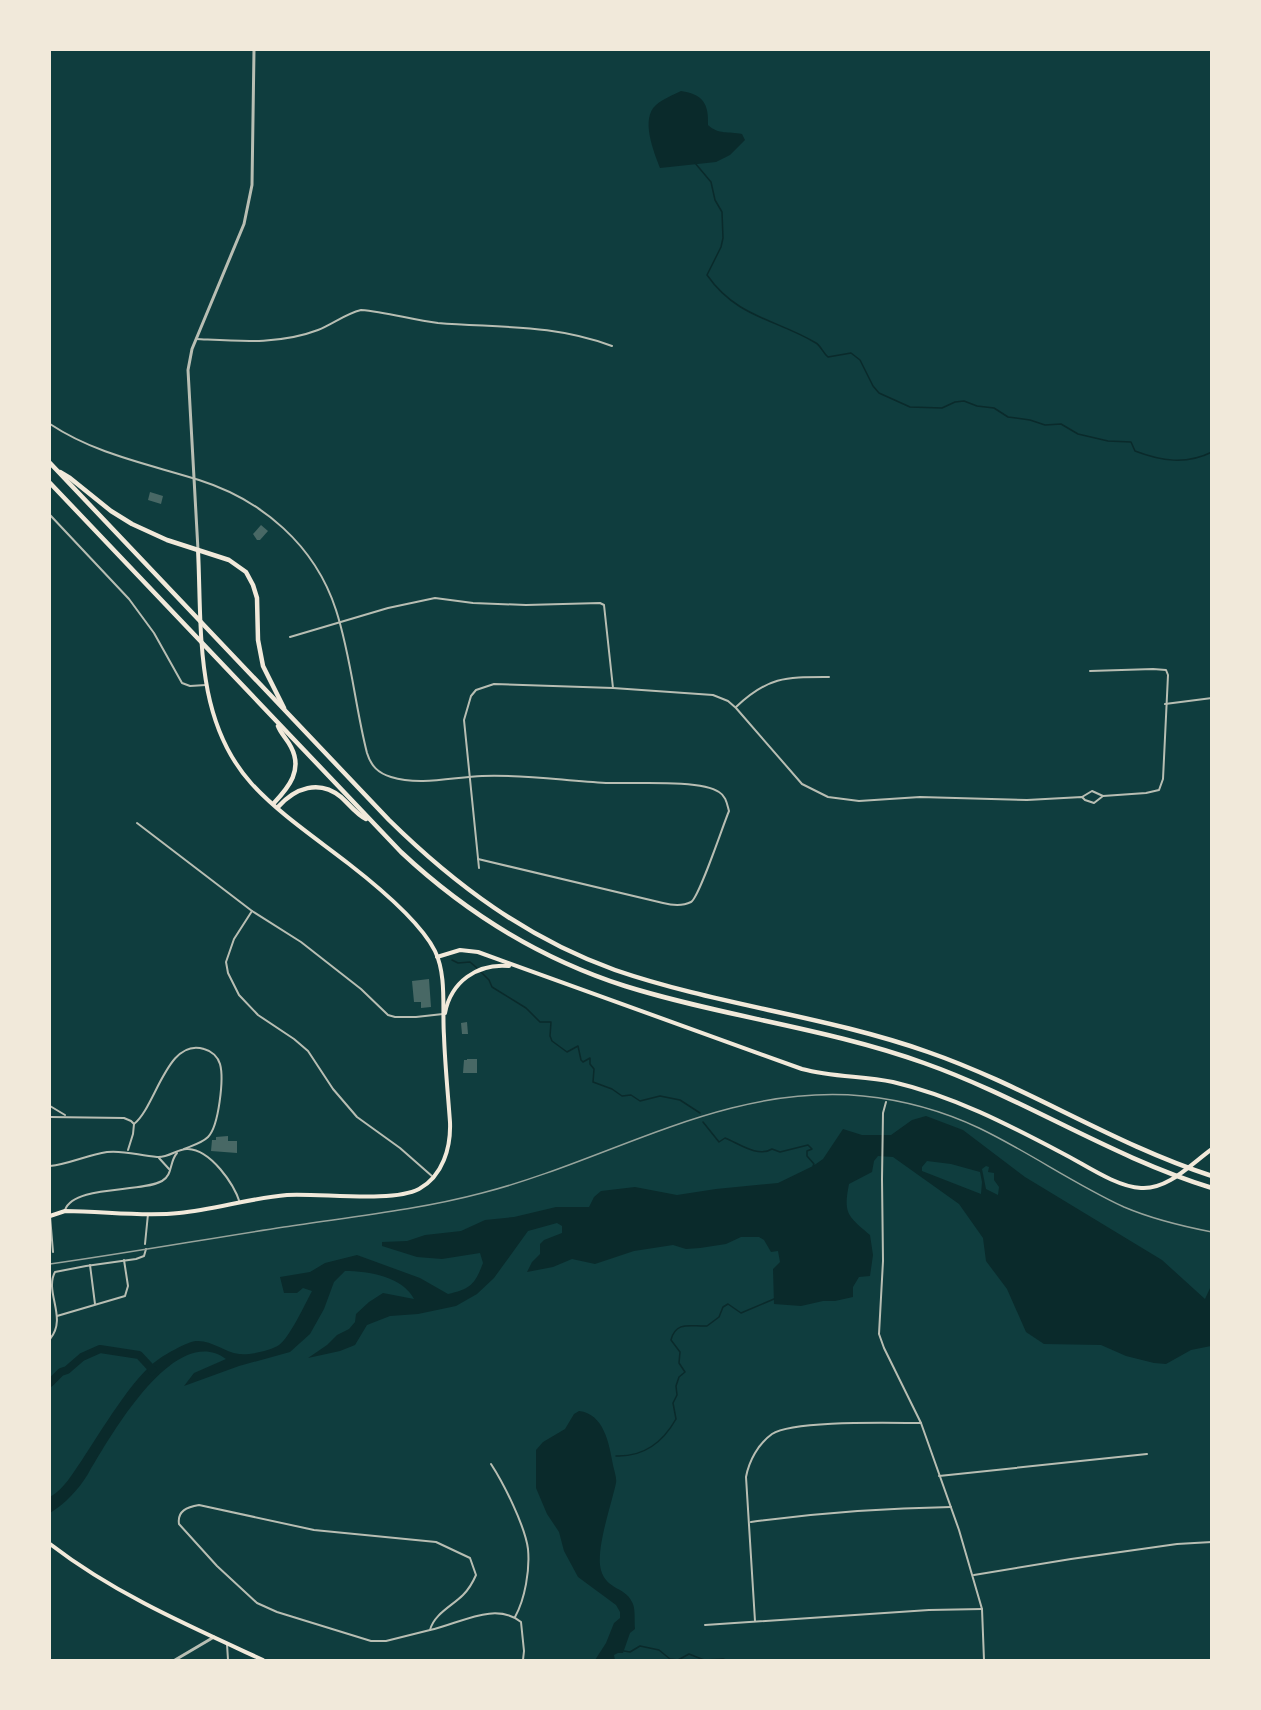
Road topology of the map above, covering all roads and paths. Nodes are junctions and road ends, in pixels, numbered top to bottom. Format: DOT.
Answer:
graph roads {
  1 [pos="254,50"];
  2 [pos="196,339"];
  3 [pos="612,346"];
  4 [pos="50,424"];
  5 [pos="50,463"];
  6 [pos="56,470"];
  7 [pos="194,478"];
  8 [pos="50,483"];
  9 [pos="50,515"];
  10 [pos="198,550"];
  11 [pos="340,623"];
  12 [pos="290,637"];
  13 [pos="1090,671"];
  14 [pos="829,677"];
  15 [pos="206,685"];
  16 [pos="613,688"];
  17 [pos="1212,698"];
  18 [pos="1165,704"];
  19 [pos="736,708"];
  20 [pos="287,713"];
  21 [pos="276,721"];
  22 [pos="469,777"];
  23 [pos="1103,796"];
  24 [pos="1082,797"];
  25 [pos="276,805"];
  26 [pos="372,821"];
  27 [pos="137,823"];
  28 [pos="478,859"];
  29 [pos="479,868"];
  30 [pos="252,911"];
  31 [pos="437,957"];
  32 [pos="530,972"];
  33 [pos="443,1014"];
  34 [pos="443,1023"];
  35 [pos="886,1102"];
  36 [pos="50,1106"];
  37 [pos="69,1116"];
  38 [pos="50,1117"];
  39 [pos="134,1124"];
  40 [pos="184,1149"];
  41 [pos="1212,1149"];
  42 [pos="127,1151"];
  43 [pos="179,1151"];
  44 [pos="153,1156"];
  45 [pos="50,1166"];
  46 [pos="170,1172"];
  47 [pos="433,1176"];
  48 [pos="1212,1176"];
  49 [pos="1212,1188"];
  50 [pos="240,1203"];
  51 [pos="65,1211"];
  52 [pos="148,1214"];
  53 [pos="51,1215"];
  54 [pos="146,1244"];
  55 [pos="146,1249"];
  56 [pos="53,1252"];
  57 [pos="124,1260"];
  58 [pos="90,1265"];
  59 [pos="52,1293"];
  60 [pos="95,1305"];
  61 [pos="57,1316"];
  62 [pos="50,1339"];
  63 [pos="921,1423"];
  64 [pos="1147,1454"];
  65 [pos="491,1464"];
  66 [pos="939,1476"];
  67 [pos="951,1507"];
  68 [pos="750,1522"];
  69 [pos="1212,1542"];
  70 [pos="50,1544"];
  71 [pos="973,1575"];
  72 [pos="982,1609"];
  73 [pos="515,1617"];
  74 [pos="755,1621"];
  75 [pos="705,1625"];
  76 [pos="430,1630"];
  77 [pos="214,1637"];
  78 [pos="227,1644"];
  79 [pos="175,1660"];
  80 [pos="228,1660"];
  81 [pos="263,1660"];
  82 [pos="523,1660"];
  83 [pos="984,1660"];
  1 -- 2 [label="street"];
  2 -- 3 [label="street"];
  2 -- 7 [label="street"];
  4 -- 7 [label="street"];
  5 -- 6 [label="highway"];
  6 -- 10 [label="highway"];
  6 -- 20 [label="highway"];
  7 -- 10 [label="street"];
  7 -- 11 [label="street"];
  8 -- 21 [label="highway"];
  9 -- 15 [label="street"];
  10 -- 15 [label="main road"];
  10 -- 20 [label="highway"];
  11 -- 12 [label="street"];
  11 -- 16 [label="street"];
  11 -- 22 [label="street"];
  13 -- 18 [label="street"];
  14 -- 19 [label="street"];
  15 -- 25 [label="main road"];
  16 -- 19 [label="street"];
  16 -- 22 [label="street"];
  17 -- 18 [label="street"];
  18 -- 23 [label="street"];
  19 -- 24 [label="street"];
  20 -- 48 [label="highway"];
  21 -- 25 [label="highway"];
  21 -- 26 [label="highway"];
  22 -- 28 [label="street"];
  22 -- 28 [label="street"];
  23 -- 24 [label="street"];
  23 -- 24 [label="street"];
  25 -- 26 [label="highway"];
  25 -- 31 [label="main road"];
  26 -- 49 [label="highway"];
  27 -- 30 [label="street"];
  28 -- 29 [label="street"];
  30 -- 33 [label="street"];
  30 -- 47 [label="street"];
  31 -- 32 [label="main road"];
  31 -- 33 [label="main road"];
  32 -- 34 [label="main road"];
  32 -- 41 [label="main road"];
  33 -- 34 [label="main road"];
  34 -- 47 [label="main road"];
  35 -- 63 [label="street"];
  36 -- 37 [label="street"];
  37 -- 38 [label="street"];
  37 -- 39 [label="street"];
  39 -- 40 [label="street"];
  39 -- 42 [label="street"];
  40 -- 43 [label="street"];
  40 -- 50 [label="street"];
  42 -- 44 [label="street"];
  42 -- 45 [label="street"];
  43 -- 44 [label="street"];
  43 -- 46 [label="street"];
  44 -- 46 [label="street"];
  46 -- 51 [label="street"];
  47 -- 50 [label="main road"];
  50 -- 52 [label="main road"];
  51 -- 52 [label="main road"];
  51 -- 53 [label="main road"];
  52 -- 54 [label="street"];
  53 -- 56 [label="street"];
  55 -- 57 [label="street"];
  57 -- 58 [label="street"];
  57 -- 60 [label="street"];
  58 -- 59 [label="street"];
  58 -- 60 [label="street"];
  59 -- 61 [label="street"];
  60 -- 61 [label="street"];
  61 -- 62 [label="street"];
  63 -- 66 [label="street"];
  63 -- 68 [label="street"];
  64 -- 66 [label="street"];
  65 -- 73 [label="street"];
  66 -- 67 [label="street"];
  67 -- 68 [label="street"];
  67 -- 71 [label="street"];
  68 -- 74 [label="street"];
  69 -- 71 [label="street"];
  70 -- 77 [label="main road"];
  71 -- 72 [label="street"];
  72 -- 74 [label="street"];
  72 -- 83 [label="street"];
  73 -- 76 [label="street"];
  73 -- 82 [label="street"];
  74 -- 75 [label="street"];
  76 -- 76 [label="street"];
  77 -- 78 [label="main road"];
  77 -- 79 [label="street"];
  78 -- 80 [label="street"];
  78 -- 81 [label="main road"];
}
